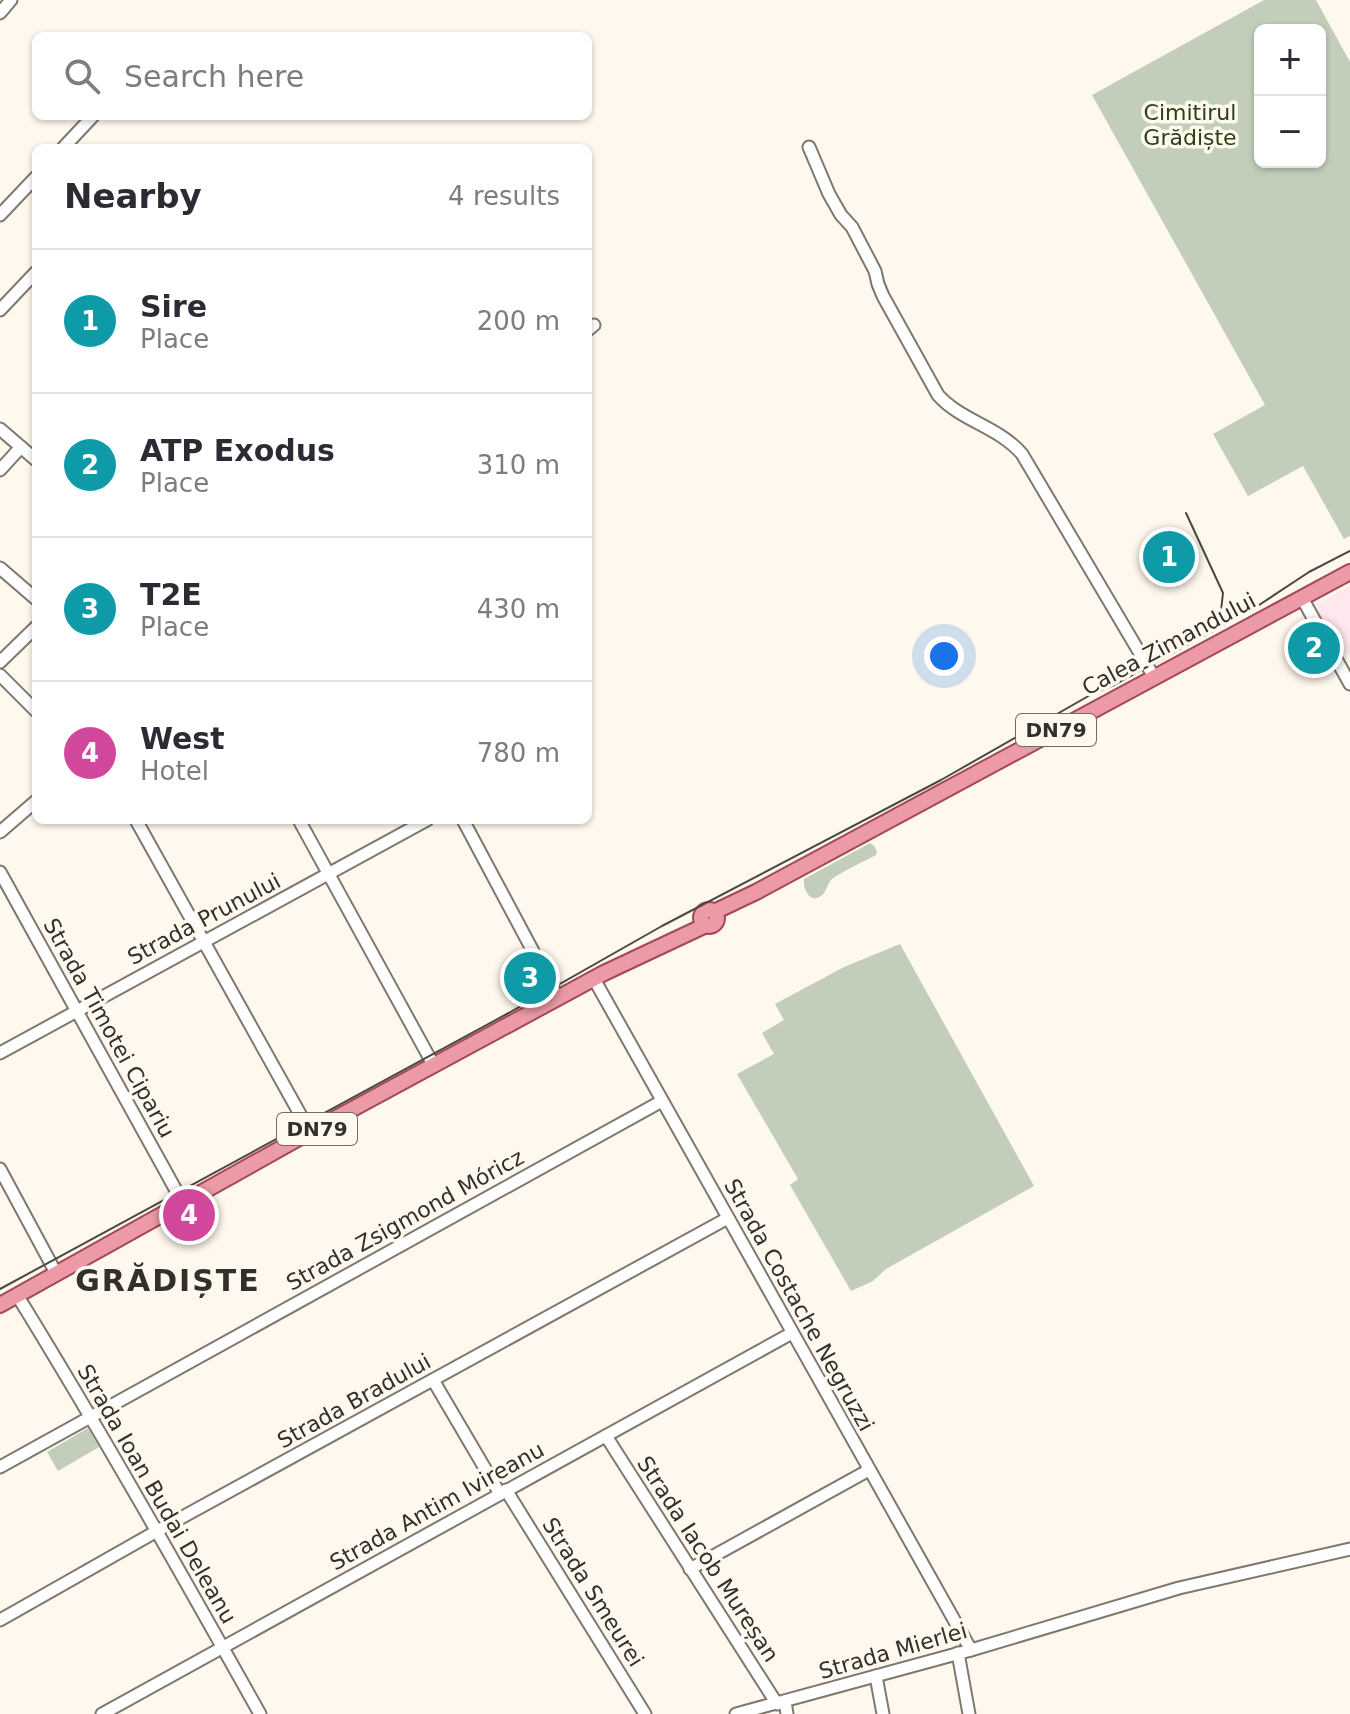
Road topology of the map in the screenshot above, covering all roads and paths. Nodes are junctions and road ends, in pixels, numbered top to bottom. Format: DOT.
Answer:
graph roads {
  1 [pos="11,0"];
  2 [pos="0,13"];
  3 [pos="89,120"];
  4 [pos="67,144"];
  5 [pos="809,147"];
  6 [pos="32,181"];
  7 [pos="0,215"];
  8 [pos="32,276"];
  9 [pos="0,310"];
  10 [pos="0,429"];
  11 [pos="21,447"];
  12 [pos="32,454"];
  13 [pos="0,470"];
  14 [pos="0,568"];
  15 [pos="1350,572"];
  16 [pos="32,596"];
  17 [pos="1302,598"];
  18 [pos="32,631"];
  19 [pos="0,662"];
  20 [pos="0,675"];
  21 [pos="1154,677"];
  22 [pos="1350,684"];
  23 [pos="32,707"];
  24 [pos="32,804"];
  25 [pos="138,824"];
  26 [pos="301,824"];
  27 [pos="420,824"];
  28 [pos="465,824"];
  29 [pos="0,832"];
  30 [pos="0,872"];
  31 [pos="329,874"];
  32 [pos="204,941"];
  33 [pos="594,979"];
  34 [pos="558,998"];
  35 [pos="77,1010"];
  36 [pos="0,1053"];
  37 [pos="434,1066"];
  38 [pos="662,1101"];
  39 [pos="310,1132"];
  40 [pos="0,1169"];
  41 [pos="183,1203"];
  42 [pos="728,1218"];
  43 [pos="56,1273"];
  44 [pos="17,1295"];
  45 [pos="0,1305"];
  46 [pos="792,1333"];
  47 [pos="433,1380"];
  48 [pos="91,1417"];
  49 [pos="606,1436"];
  50 [pos="0,1467"];
  51 [pos="869,1470"];
  52 [pos="503,1492"];
  53 [pos="157,1531"];
  54 [pos="1350,1549"];
  55 [pos="690,1569"];
  56 [pos="0,1620"];
  57 [pos="222,1647"];
  58 [pos="971,1650"];
  59 [pos="958,1653"];
  60 [pos="876,1676"];
  61 [pos="783,1707"];
  62 [pos="102,1714"];
  63 [pos="260,1714"];
  64 [pos="645,1714"];
  65 [pos="736,1714"];
  66 [pos="883,1714"];
  67 [pos="969,1714"];
  1 -- 2 [label="street"];
  3 -- 4 [label="street"];
  5 -- 21 [label="street"];
  6 -- 7 [label="street"];
  8 -- 9 [label="street"];
  10 -- 11 [label="street"];
  11 -- 12 [label="street"];
  11 -- 13 [label="street"];
  14 -- 16 [label="street"];
  15 -- 17 [label="main road, Calea Zimandului / DN79"];
  17 -- 21 [label="main road, Calea Zimandului / DN79"];
  17 -- 22 [label="street"];
  18 -- 19 [label="street"];
  20 -- 23 [label="street"];
  21 -- 33 [label="main road, Calea Zimandului / DN79"];
  24 -- 29 [label="street"];
  25 -- 32 [label="street"];
  26 -- 31 [label="street"];
  27 -- 31 [label="street, Strada Prunului"];
  28 -- 34 [label="street"];
  30 -- 35 [label="street, Strada Timotei Cipariu"];
  31 -- 32 [label="street, Strada Prunului"];
  31 -- 37 [label="street"];
  32 -- 35 [label="street, Strada Prunului"];
  32 -- 39 [label="street"];
  33 -- 34 [label="main road, DN79"];
  33 -- 38 [label="street, Strada Costache Negruzzi"];
  34 -- 37 [label="main road, DN79"];
  35 -- 36 [label="street, Strada Prunului"];
  35 -- 41 [label="street, Strada Timotei Cipariu"];
  37 -- 39 [label="main road, DN79"];
  38 -- 42 [label="street, Strada Costache Negruzzi"];
  38 -- 48 [label="street, Strada Zsigmond Móricz"];
  39 -- 41 [label="main road, DN79"];
  40 -- 43 [label="street"];
  41 -- 43 [label="main road, DN79"];
  42 -- 46 [label="street, Strada Costache Negruzzi"];
  42 -- 47 [label="street, Strada Bradului"];
  43 -- 44 [label="main road, DN79"];
  44 -- 45 [label="main road, DN79"];
  44 -- 48 [label="street, Strada Ioan Budai Deleanu"];
  46 -- 49 [label="street, Strada Antim Ivireanu"];
  46 -- 51 [label="street, Strada Costache Negruzzi"];
  47 -- 52 [label="street, Strada Smeurei"];
  47 -- 53 [label="street, Strada Bradului"];
  48 -- 50 [label="street, Strada Zsigmond Móricz"];
  48 -- 53 [label="street, Strada Ioan Budai Deleanu"];
  49 -- 52 [label="street, Strada Antim Ivireanu"];
  49 -- 55 [label="street, Strada Iacob Mureșan"];
  51 -- 55 [label="street"];
  51 -- 58 [label="street, Strada Costache Negruzzi"];
  52 -- 57 [label="street, Strada Antim Ivireanu"];
  52 -- 64 [label="street, Strada Smeurei"];
  53 -- 56 [label="street, Strada Bradului"];
  53 -- 57 [label="street, Strada Ioan Budai Deleanu"];
  54 -- 58 [label="street, Strada Mierlei"];
  55 -- 61 [label="street, Strada Iacob Mureșan"];
  57 -- 62 [label="street, Strada Antim Ivireanu"];
  57 -- 63 [label="street, Strada Ioan Budai Deleanu"];
  58 -- 59 [label="street, Strada Mierlei"];
  59 -- 60 [label="street, Strada Mierlei"];
  59 -- 67 [label="street"];
  60 -- 61 [label="street, Strada Mierlei"];
  60 -- 66 [label="street"];
  61 -- 65 [label="street, Strada Mierlei"];
}
